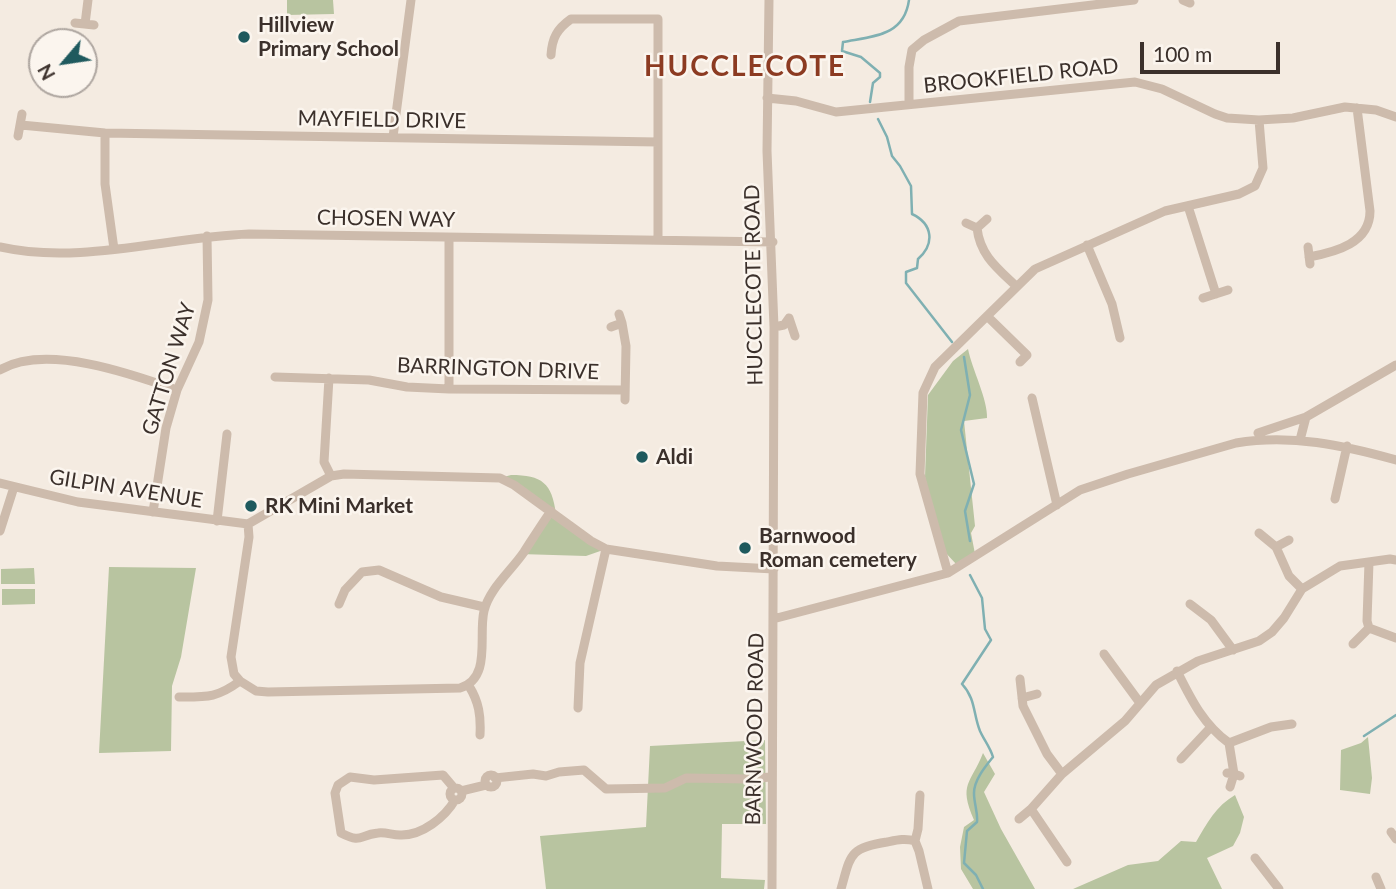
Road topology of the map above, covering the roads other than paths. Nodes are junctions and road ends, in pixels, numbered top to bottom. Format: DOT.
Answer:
graph roads {
  1 [pos="88,0"];
  2 [pos="411,0"];
  3 [pos="769,0"];
  4 [pos="1134,0"];
  5 [pos="85,24"];
  6 [pos="551,55"];
  7 [pos="767,99"];
  8 [pos="909,104"];
  9 [pos="1357,108"];
  10 [pos="22,114"];
  11 [pos="1396,117"];
  12 [pos="1259,120"];
  13 [pos="21,125"];
  14 [pos="106,134"];
  15 [pos="18,136"];
  16 [pos="393,137"];
  17 [pos="658,142"];
  18 [pos="1188,206"];
  19 [pos="987,219"];
  20 [pos="966,223"];
  21 [pos="977,228"];
  22 [pos="207,236"];
  23 [pos="449,237"];
  24 [pos="658,239"];
  25 [pos="772,242"];
  26 [pos="1087,245"];
  27 [pos="0,247"];
  28 [pos="114,249"];
  29 [pos="1309,256"];
  30 [pos="1016,286"];
  31 [pos="1228,290"];
  32 [pos="1216,294"];
  33 [pos="1203,298"];
  34 [pos="987,316"];
  35 [pos="611,327"];
  36 [pos="774,327"];
  37 [pos="795,336"];
  38 [pos="1120,338"];
  39 [pos="1027,355"];
  40 [pos="1396,365"];
  41 [pos="0,370"];
  42 [pos="275,377"];
  43 [pos="329,378"];
  44 [pos="449,389"];
  45 [pos="177,390"];
  46 [pos="1031,398"];
  47 [pos="1306,417"];
  48 [pos="1258,433"];
  49 [pos="227,434"];
  50 [pos="1300,440"];
  51 [pos="1347,446"];
  52 [pos="1396,460"];
  53 [pos="331,476"];
  54 [pos="0,483"];
  55 [pos="14,487"];
  56 [pos="1335,499"];
  57 [pos="1057,505"];
  58 [pos="551,511"];
  59 [pos="153,512"];
  60 [pos="217,521"];
  61 [pos="248,524"];
  62 [pos="0,531"];
  63 [pos="1259,533"];
  64 [pos="1289,540"];
  65 [pos="1276,547"];
  66 [pos="606,549"];
  67 [pos="1396,560"];
  68 [pos="1369,562"];
  69 [pos="774,569"];
  70 [pos="948,573"];
  71 [pos="1302,589"];
  72 [pos="339,604"];
  73 [pos="1191,604"];
  74 [pos="484,607"];
  75 [pos="773,619"];
  76 [pos="1369,628"];
  77 [pos="1396,638"];
  78 [pos="1353,644"];
  79 [pos="1233,650"];
  80 [pos="1109,657"];
  81 [pos="1177,671"];
  82 [pos="1020,678"];
  83 [pos="240,681"];
  84 [pos="469,685"];
  85 [pos="1037,694"];
  86 [pos="179,697"];
  87 [pos="1022,698"];
  88 [pos="1140,703"];
  89 [pos="578,708"];
  90 [pos="1292,724"];
  91 [pos="1211,727"];
  92 [pos="480,735"];
  93 [pos="1229,743"];
  94 [pos="1181,760"];
  95 [pos="1062,774"];
  96 [pos="770,777"];
  97 [pos="1230,787"];
  98 [pos="458,790"];
  99 [pos="920,795"];
  100 [pos="1031,809"];
  101 [pos="1019,819"];
  102 [pos="915,841"];
  103 [pos="1255,858"];
  104 [pos="1067,862"];
  105 [pos="772,889"];
  106 [pos="841,889"];
  107 [pos="928,889"];
  108 [pos="1279,889"];
  1 -- 5 [label="street"];
  2 -- 16 [label="street"];
  3 -- 7 [label="street, HUCCLECOTE ROAD"];
  4 -- 8 [label="street"];
  6 -- 17 [label="street"];
  7 -- 8 [label="street, BROOKFIELD ROAD"];
  7 -- 25 [label="street, HUCCLECOTE ROAD"];
  8 -- 12 [label="street, BROOKFIELD ROAD"];
  9 -- 11 [label="street, BROOKFIELD ROAD"];
  9 -- 12 [label="street, BROOKFIELD ROAD"];
  9 -- 29 [label="street"];
  10 -- 13 [label="street"];
  12 -- 18 [label="street"];
  13 -- 14 [label="street, MAYFIELD DRIVE"];
  13 -- 15 [label="street"];
  14 -- 16 [label="street, MAYFIELD DRIVE"];
  14 -- 28 [label="street"];
  16 -- 17 [label="street, MAYFIELD DRIVE"];
  17 -- 24 [label="street"];
  18 -- 26 [label="street"];
  18 -- 32 [label="street"];
  19 -- 21 [label="street"];
  20 -- 21 [label="street"];
  21 -- 30 [label="street"];
  22 -- 23 [label="street, CHOSEN WAY"];
  22 -- 28 [label="street, CHOSEN WAY"];
  22 -- 45 [label="street, GATTON WAY"];
  23 -- 24 [label="street, CHOSEN WAY"];
  23 -- 44 [label="street"];
  24 -- 25 [label="street, CHOSEN WAY"];
  25 -- 36 [label="street, HUCCLECOTE ROAD"];
  26 -- 30 [label="street"];
  26 -- 38 [label="street"];
  27 -- 28 [label="street, CHOSEN WAY"];
  30 -- 34 [label="street"];
  31 -- 32 [label="street"];
  32 -- 33 [label="street"];
  34 -- 39 [label="street"];
  34 -- 70 [label="street"];
  35 -- 44 [label="street, BARRINGTON DRIVE"];
  36 -- 37 [label="street"];
  36 -- 69 [label="street, HUCCLECOTE ROAD"];
  40 -- 47 [label="street"];
  41 -- 45 [label="street"];
  42 -- 43 [label="street, BARRINGTON DRIVE"];
  43 -- 44 [label="street, BARRINGTON DRIVE"];
  43 -- 53 [label="street"];
  45 -- 59 [label="street, GATTON WAY"];
  46 -- 57 [label="street"];
  47 -- 48 [label="street"];
  47 -- 50 [label="street"];
  49 -- 60 [label="street"];
  50 -- 51 [label="street"];
  50 -- 57 [label="street"];
  51 -- 52 [label="street"];
  51 -- 56 [label="street"];
  53 -- 58 [label="street"];
  53 -- 61 [label="street"];
  54 -- 55 [label="street, GILPIN AVENUE"];
  55 -- 59 [label="street, GILPIN AVENUE"];
  55 -- 62 [label="street"];
  57 -- 70 [label="street"];
  58 -- 66 [label="street"];
  58 -- 74 [label="street"];
  59 -- 60 [label="street, GILPIN AVENUE"];
  60 -- 61 [label="street, GILPIN AVENUE"];
  61 -- 83 [label="street"];
  63 -- 65 [label="street"];
  64 -- 65 [label="street"];
  65 -- 71 [label="street"];
  66 -- 69 [label="street"];
  66 -- 89 [label="street"];
  67 -- 68 [label="street"];
  68 -- 71 [label="street"];
  68 -- 76 [label="street"];
  69 -- 75 [label="street, BARNWOOD ROAD"];
  70 -- 75 [label="street"];
  71 -- 79 [label="street"];
  72 -- 74 [label="street"];
  73 -- 79 [label="street"];
  74 -- 84 [label="street"];
  75 -- 96 [label="street, BARNWOOD ROAD"];
  76 -- 77 [label="street"];
  76 -- 78 [label="street"];
  79 -- 81 [label="street"];
  80 -- 88 [label="street"];
  81 -- 88 [label="street"];
  81 -- 91 [label="street"];
  82 -- 87 [label="street"];
  83 -- 84 [label="street"];
  83 -- 86 [label="street"];
  84 -- 92 [label="street"];
  85 -- 87 [label="street"];
  87 -- 95 [label="street"];
  88 -- 95 [label="street"];
  90 -- 93 [label="street"];
  91 -- 93 [label="street"];
  91 -- 94 [label="street"];
  93 -- 97 [label="street"];
  95 -- 100 [label="street"];
  96 -- 98 [label="street"];
  96 -- 105 [label="street, BARNWOOD ROAD"];
  98 -- 98 [label="street"];
  99 -- 102 [label="street"];
  100 -- 101 [label="street"];
  100 -- 104 [label="street"];
  102 -- 106 [label="street"];
  102 -- 107 [label="street"];
  103 -- 108 [label="street"];
}
